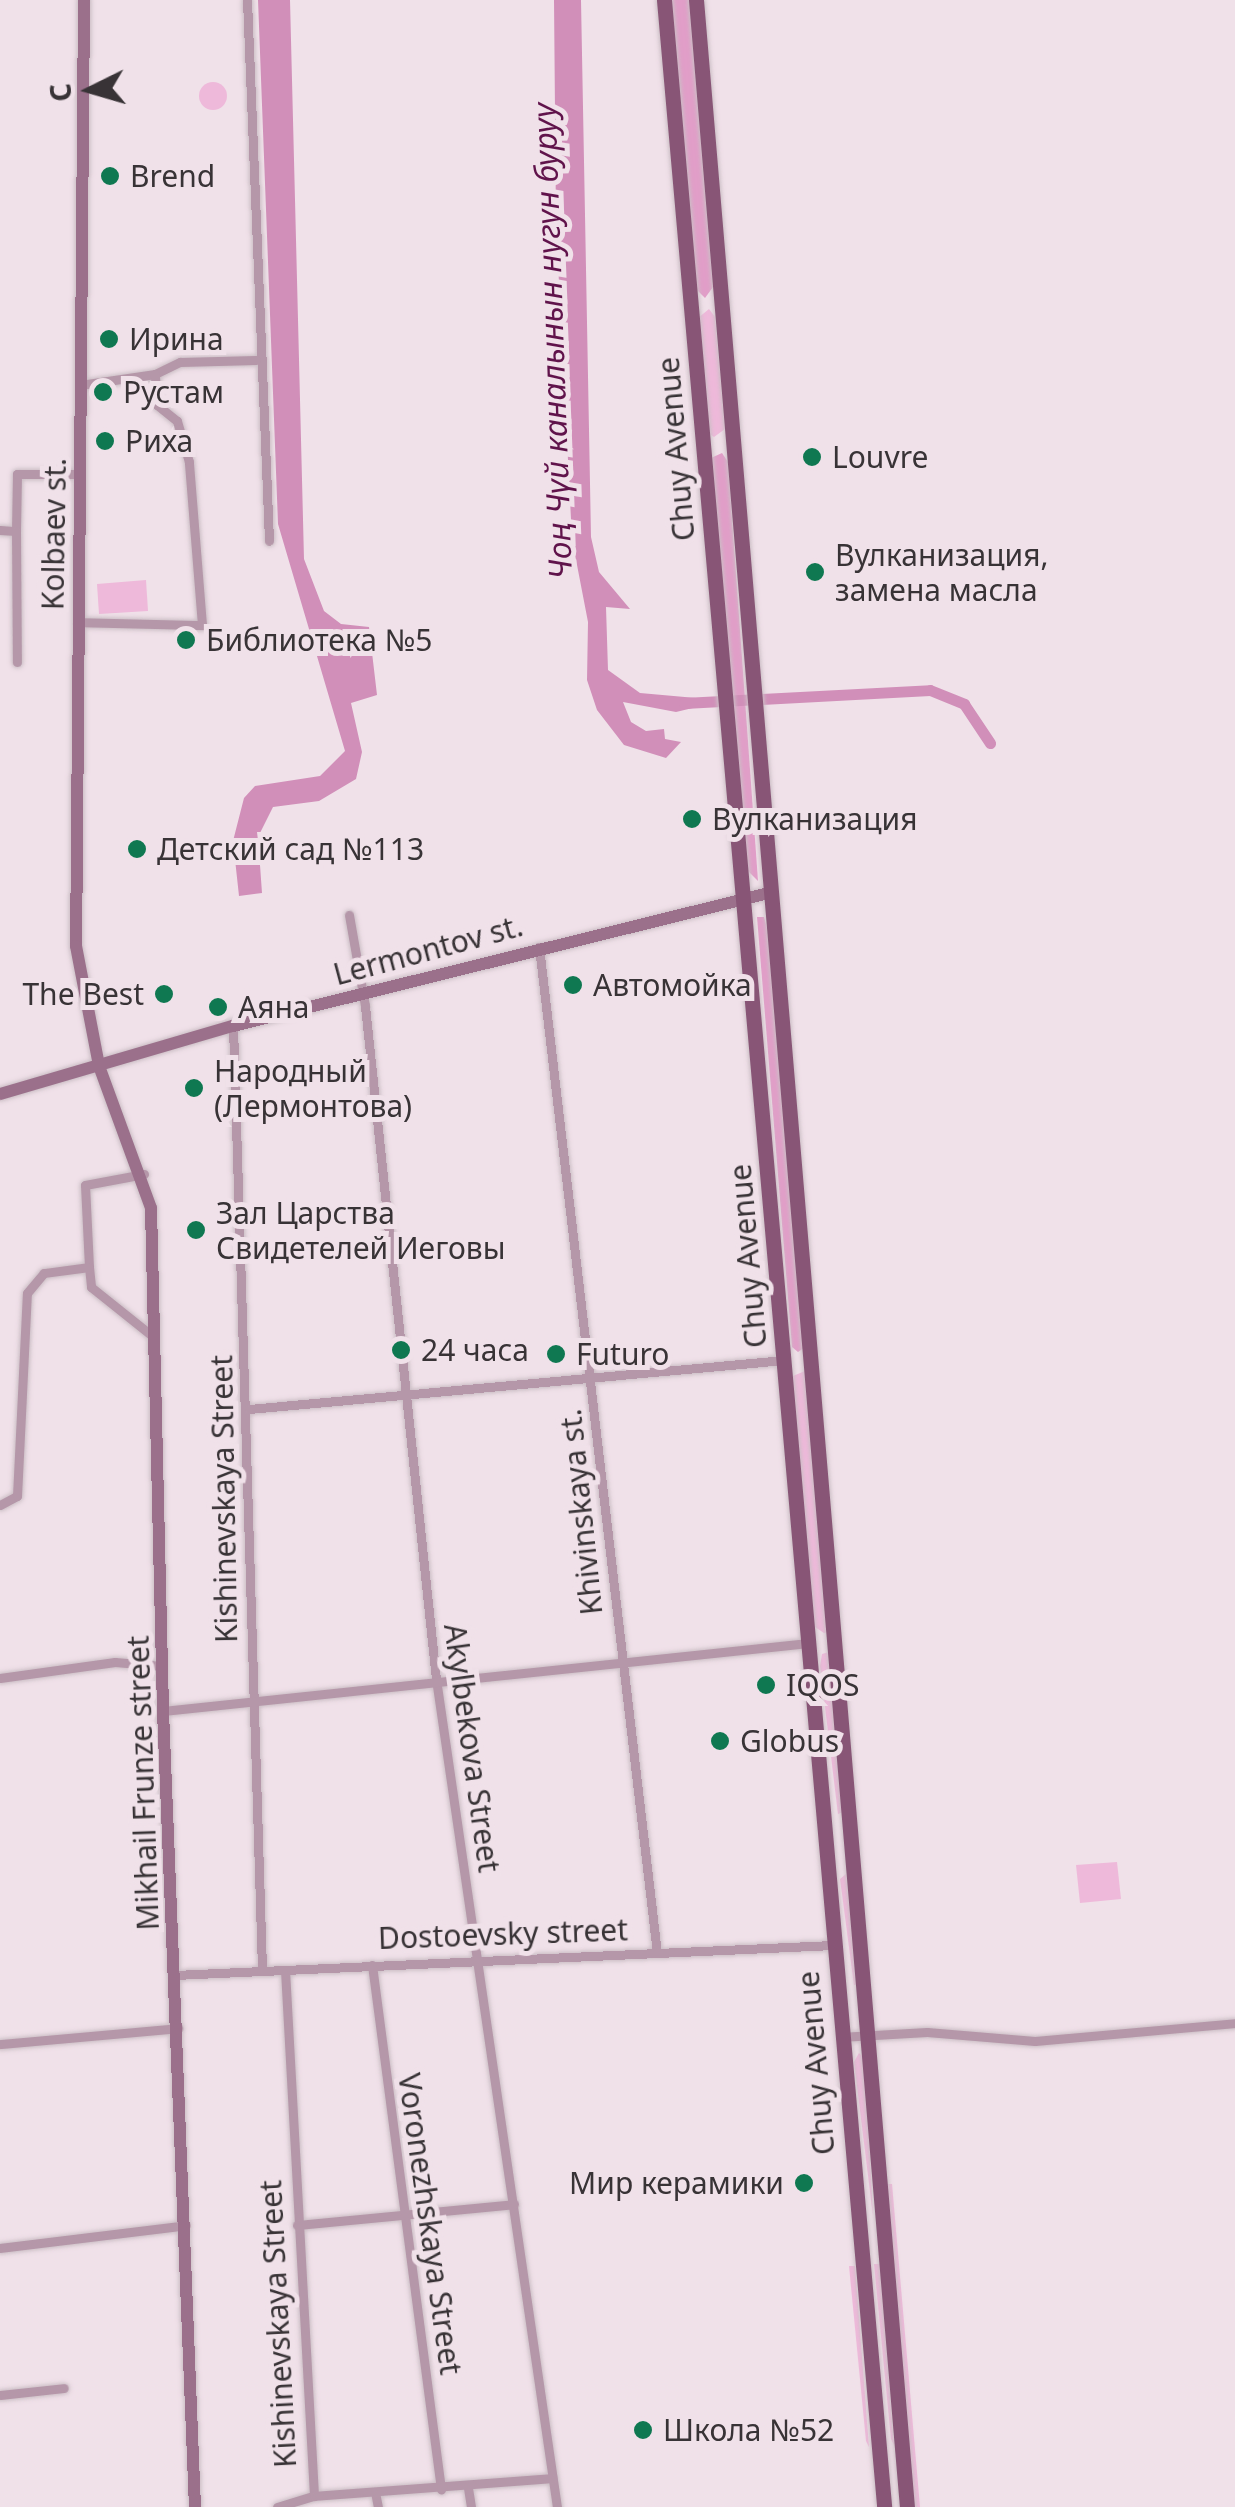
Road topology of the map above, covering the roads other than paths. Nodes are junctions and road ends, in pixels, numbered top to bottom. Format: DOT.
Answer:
graph roads {
  1 [pos="84,0"];
  2 [pos="247,0"];
  3 [pos="664,0"];
  4 [pos="696,0"];
  5 [pos="721,302"];
  6 [pos="691,305"];
  7 [pos="256,360"];
  8 [pos="155,374"];
  9 [pos="80,385"];
  10 [pos="733,444"];
  11 [pos="704,447"];
  12 [pos="80,474"];
  13 [pos="0,530"];
  14 [pos="16,531"];
  15 [pos="269,542"];
  16 [pos="77,622"];
  17 [pos="17,662"];
  18 [pos="773,892"];
  19 [pos="744,899"];
  20 [pos="350,915"];
  21 [pos="539,946"];
  22 [pos="363,993"];
  23 [pos="233,1026"];
  24 [pos="99,1066"];
  25 [pos="0,1094"];
  26 [pos="144,1174"];
  27 [pos="89,1267"];
  28 [pos="159,1344"];
  29 [pos="810,1358"];
  30 [pos="785,1360"];
  31 [pos="594,1381"];
  32 [pos="406,1396"];
  33 [pos="249,1410"];
  34 [pos="0,1505"];
  35 [pos="835,1640"];
  36 [pos="808,1643"];
  37 [pos="622,1662"];
  38 [pos="162,1666"];
  39 [pos="0,1678"];
  40 [pos="436,1679"];
  41 [pos="252,1699"];
  42 [pos="163,1710"];
  43 [pos="849,1818"];
  44 [pos="823,1821"];
  45 [pos="854,1863"];
  46 [pos="826,1865"];
  47 [pos="833,1945"];
  48 [pos="657,1953"];
  49 [pos="476,1961"];
  50 [pos="372,1965"];
  51 [pos="285,1970"];
  52 [pos="262,1971"];
  53 [pos="175,1974"];
  54 [pos="1235,2023"];
  55 [pos="178,2028"];
  56 [pos="868,2035"];
  57 [pos="840,2037"];
  58 [pos="0,2044"];
  59 [pos="514,2204"];
  60 [pos="402,2216"];
  61 [pos="186,2225"];
  62 [pos="296,2225"];
  63 [pos="886,2242"];
  64 [pos="860,2245"];
  65 [pos="0,2248"];
  66 [pos="64,2388"];
  67 [pos="0,2395"];
  68 [pos="552,2478"];
  69 [pos="468,2488"];
  70 [pos="441,2489"];
  71 [pos="375,2492"];
  72 [pos="314,2496"];
  73 [pos="195,2507"];
  74 [pos="277,2507"];
  75 [pos="378,2507"];
  76 [pos="471,2507"];
  77 [pos="557,2507"];
  78 [pos="884,2507"];
  79 [pos="907,2507"];
  1 -- 9 [label="main road, Kolbaev st."];
  2 -- 7 [label="street"];
  3 -- 6 [label="main road, Chuy Avenue"];
  4 -- 5 [label="main road, Chuy Avenue"];
  5 -- 6 [label="main road"];
  5 -- 10 [label="main road, Chuy Avenue"];
  6 -- 11 [label="main road, Chuy Avenue"];
  7 -- 8 [label="street"];
  7 -- 15 [label="street"];
  8 -- 9 [label="street"];
  8 -- 16 [label="street"];
  9 -- 12 [label="main road, Kolbaev st."];
  10 -- 11 [label="main road"];
  10 -- 18 [label="main road, Chuy Avenue"];
  11 -- 19 [label="main road, Chuy Avenue"];
  12 -- 14 [label="street"];
  12 -- 16 [label="main road, Kolbaev st."];
  13 -- 14 [label="street"];
  14 -- 17 [label="street"];
  16 -- 24 [label="main road, Kolbaev st."];
  18 -- 19 [label="main road, Lermontov st."];
  18 -- 29 [label="main road, Chuy Avenue"];
  19 -- 21 [label="main road, Lermontov st."];
  19 -- 30 [label="main road, Chuy Avenue"];
  20 -- 22 [label="street, Akylbekova Street"];
  21 -- 22 [label="main road, Lermontov st."];
  21 -- 31 [label="street, Khivinskaya st."];
  22 -- 23 [label="main road, Lermontov st."];
  22 -- 32 [label="street, Akylbekova Street"];
  23 -- 24 [label="main road, Lermontov st."];
  23 -- 33 [label="street, Kishinevskaya Street"];
  24 -- 25 [label="main road, Lermontov st."];
  24 -- 26 [label="main road, Mikhail Frunze street"];
  26 -- 27 [label="street"];
  26 -- 28 [label="main road, Mikhail Frunze street"];
  27 -- 28 [label="street"];
  27 -- 34 [label="street"];
  28 -- 38 [label="main road, Mikhail Frunze street"];
  29 -- 30 [label="main road"];
  29 -- 35 [label="main road, Chuy Avenue"];
  30 -- 31 [label="street"];
  30 -- 36 [label="main road, Chuy Avenue"];
  31 -- 32 [label="street"];
  31 -- 37 [label="street, Khivinskaya st."];
  32 -- 33 [label="street"];
  32 -- 40 [label="street, Akylbekova Street"];
  33 -- 41 [label="street, Kishinevskaya Street"];
  35 -- 36 [label="main road"];
  35 -- 43 [label="main road, Chuy Avenue"];
  36 -- 37 [label="street"];
  36 -- 44 [label="main road, Chuy Avenue"];
  37 -- 40 [label="street"];
  37 -- 48 [label="street, Khivinskaya st."];
  38 -- 39 [label="street"];
  38 -- 42 [label="main road, Mikhail Frunze street"];
  40 -- 41 [label="street"];
  40 -- 49 [label="street, Akylbekova Street"];
  41 -- 42 [label="street"];
  41 -- 52 [label="street, Kishinevskaya Street"];
  42 -- 53 [label="main road, Mikhail Frunze street"];
  43 -- 44 [label="main road"];
  43 -- 45 [label="main road, Chuy Avenue"];
  44 -- 46 [label="main road, Chuy Avenue"];
  45 -- 46 [label="main road"];
  45 -- 56 [label="main road, Chuy Avenue"];
  46 -- 47 [label="main road, Chuy Avenue"];
  47 -- 48 [label="street, Dostoevsky street"];
  47 -- 57 [label="main road, Chuy Avenue"];
  48 -- 49 [label="street, Dostoevsky street"];
  49 -- 50 [label="street, Dostoevsky street"];
  49 -- 59 [label="street, Akylbekova Street"];
  50 -- 51 [label="street, Dostoevsky street"];
  50 -- 60 [label="street, Voronezhskaya Street"];
  51 -- 52 [label="street, Dostoevsky street"];
  51 -- 62 [label="street, Kishinevskaya Street"];
  52 -- 53 [label="street, Dostoevsky street"];
  53 -- 55 [label="main road, Mikhail Frunze street"];
  54 -- 56 [label="street"];
  55 -- 58 [label="street"];
  55 -- 61 [label="main road, Mikhail Frunze street"];
  56 -- 57 [label="street"];
  56 -- 63 [label="main road, Chuy Avenue"];
  57 -- 64 [label="main road, Chuy Avenue"];
  59 -- 60 [label="street"];
  59 -- 68 [label="street, Akylbekova Street"];
  60 -- 62 [label="street"];
  60 -- 70 [label="street, Voronezhskaya Street"];
  61 -- 65 [label="street"];
  61 -- 73 [label="main road, Mikhail Frunze street"];
  62 -- 72 [label="street, Kishinevskaya Street"];
  63 -- 64 [label="main road"];
  63 -- 79 [label="main road, Chuy Avenue"];
  64 -- 78 [label="main road, Chuy Avenue"];
  66 -- 67 [label="street"];
  68 -- 69 [label="street"];
  68 -- 77 [label="street, Akylbekova Street"];
  69 -- 70 [label="street"];
  69 -- 76 [label="street"];
  70 -- 71 [label="street"];
  71 -- 72 [label="street"];
  71 -- 75 [label="street"];
  72 -- 74 [label="street"];
}
